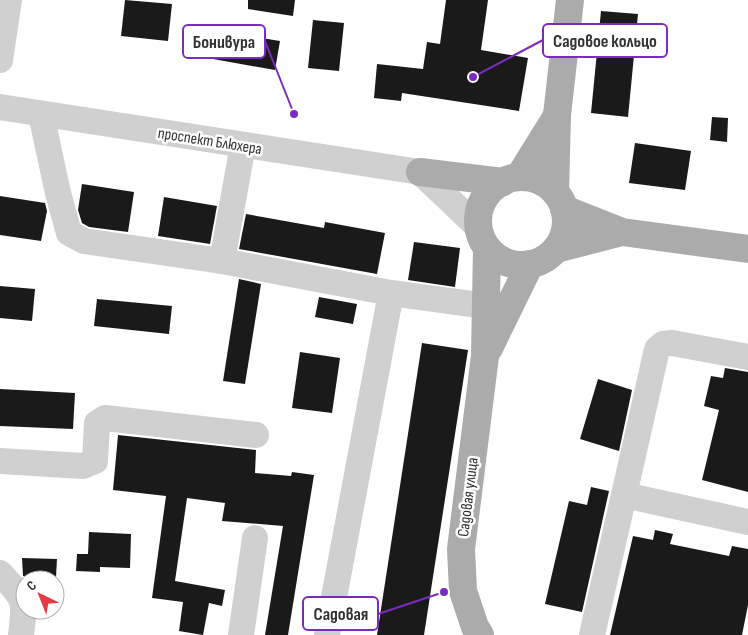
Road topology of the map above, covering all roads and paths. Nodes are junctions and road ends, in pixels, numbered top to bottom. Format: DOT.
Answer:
graph roads {
  1 [pos="8,0"];
  2 [pos="570,0"];
  3 [pos="0,60"];
  4 [pos="0,107"];
  5 [pos="41,114"];
  6 [pos="557,115"];
  7 [pos="243,145"];
  8 [pos="420,172"];
  9 [pos="511,180"];
  10 [pos="560,201"];
  11 [pos="622,232"];
  12 [pos="482,237"];
  13 [pos="556,249"];
  14 [pos="748,249"];
  15 [pos="222,261"];
  16 [pos="530,264"];
  17 [pos="391,293"];
  18 [pos="486,306"];
  19 [pos="485,356"];
  20 [pos="748,357"];
  21 [pos="256,435"];
  22 [pos="0,461"];
  23 [pos="624,495"];
  24 [pos="748,522"];
  25 [pos="255,538"];
  26 [pos="0,572"];
  27 [pos="21,635"];
  28 [pos="241,635"];
  29 [pos="327,635"];
  30 [pos="480,635"];
  31 [pos="592,635"];
  1 -- 3 [label="street"];
  2 -- 6 [label="main road"];
  4 -- 5 [label="street, проспект Блюхера"];
  5 -- 7 [label="street, проспект Блюхера"];
  5 -- 15 [label="street"];
  6 -- 9 [label="main road"];
  6 -- 10 [label="main road"];
  7 -- 8 [label="street, проспект Блюхера"];
  7 -- 15 [label="street"];
  8 -- 9 [label="main road"];
  8 -- 12 [label="street"];
  9 -- 10 [label="main road"];
  9 -- 12 [label="main road"];
  10 -- 11 [label="main road"];
  10 -- 13 [label="main road"];
  11 -- 13 [label="main road"];
  11 -- 14 [label="main road"];
  12 -- 16 [label="main road"];
  12 -- 18 [label="main road"];
  13 -- 16 [label="main road"];
  15 -- 17 [label="street"];
  16 -- 19 [label="main road"];
  17 -- 18 [label="street"];
  17 -- 29 [label="street"];
  18 -- 19 [label="main road"];
  19 -- 30 [label="main road, Садовая улица"];
  20 -- 23 [label="street"];
  21 -- 22 [label="street"];
  23 -- 24 [label="street"];
  23 -- 31 [label="street"];
  25 -- 28 [label="street"];
  26 -- 27 [label="street"];
}
